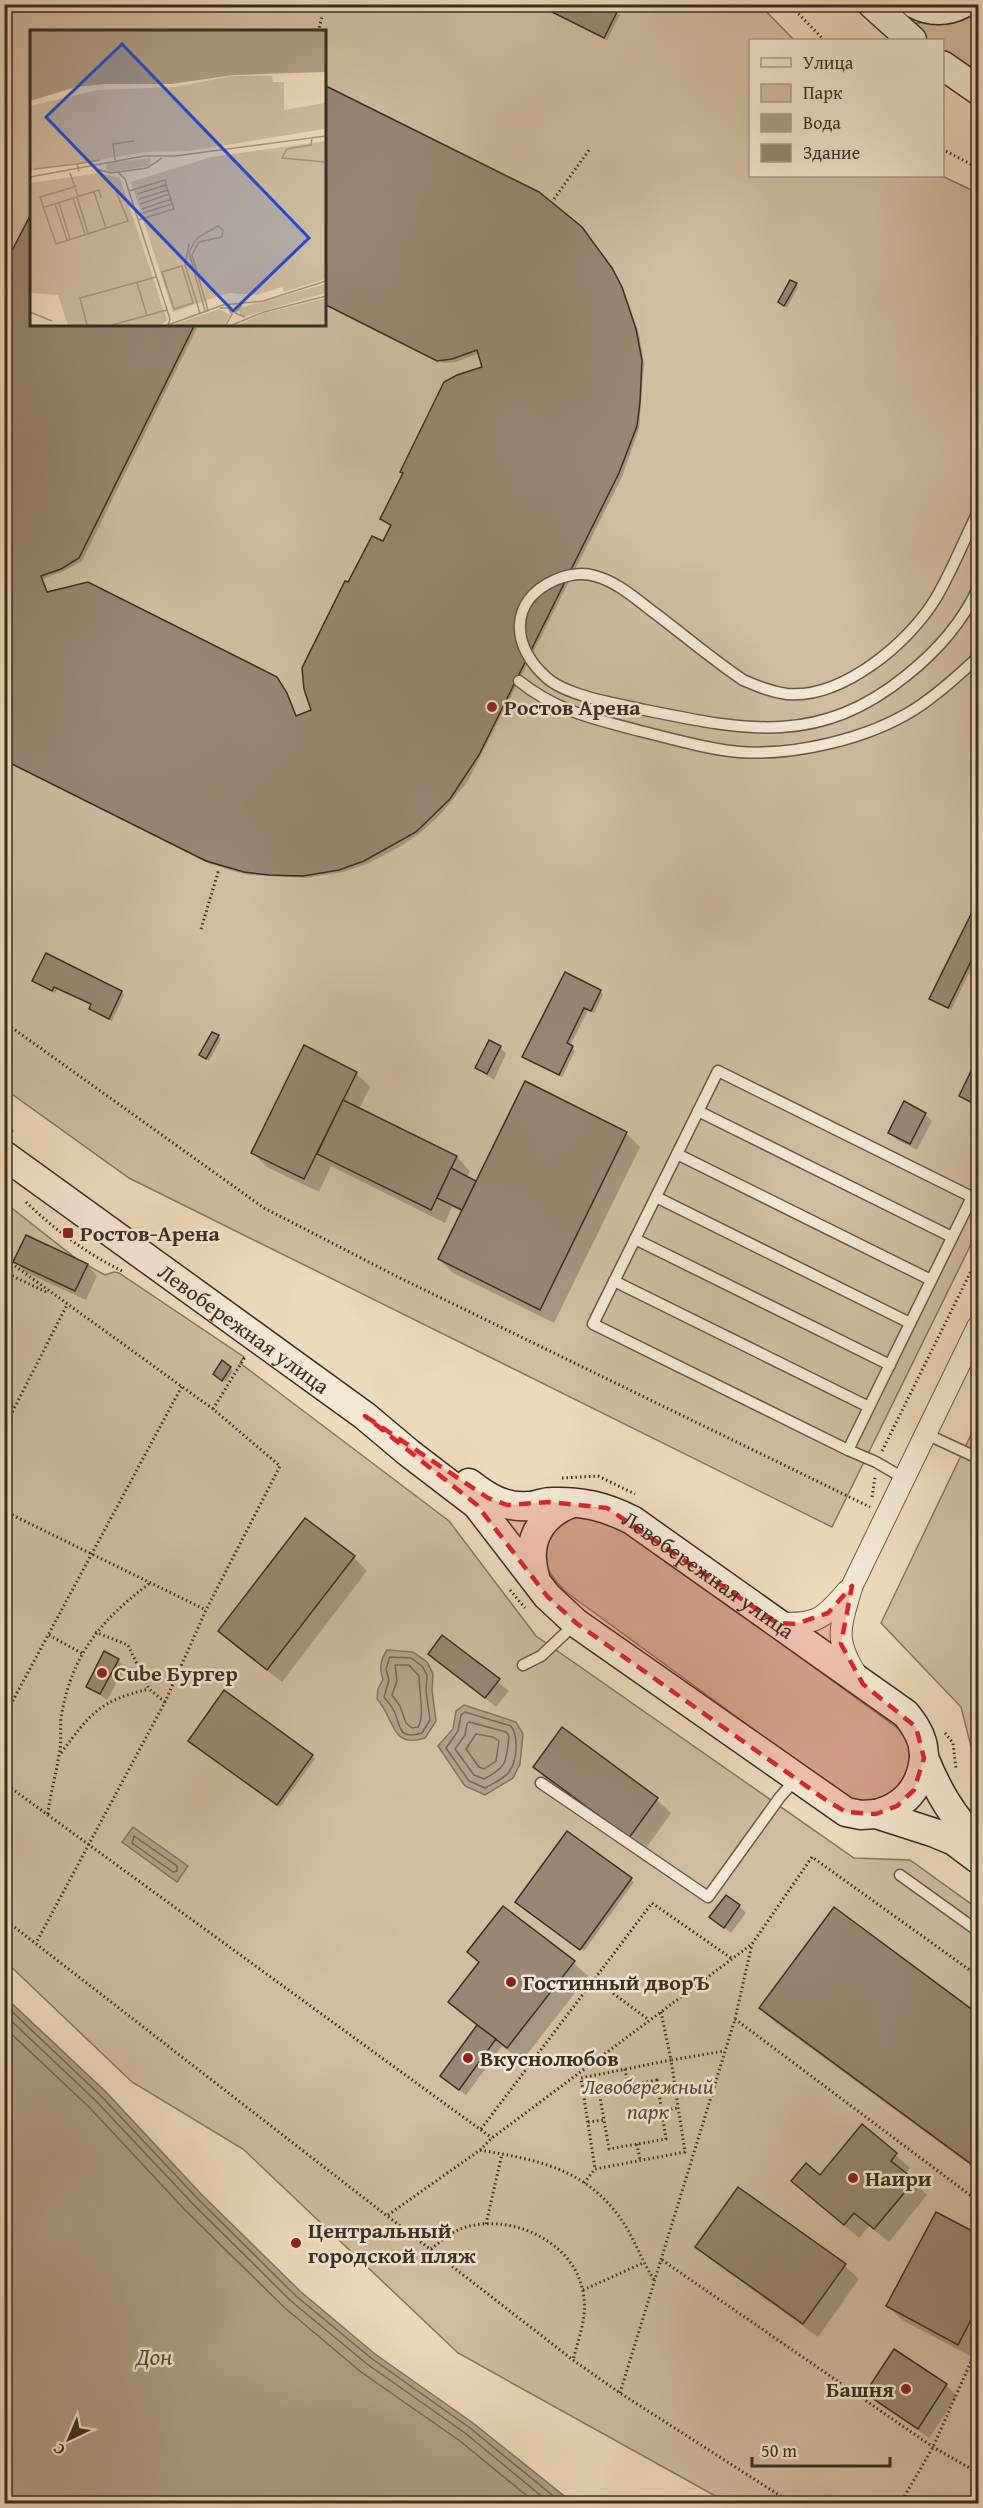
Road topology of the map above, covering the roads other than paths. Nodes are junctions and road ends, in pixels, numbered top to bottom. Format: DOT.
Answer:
graph roads {
  1 [pos="872,4"];
  2 [pos="915,4"];
  3 [pos="962,4"];
  4 [pos="911,39"];
  5 [pos="944,66"];
  6 [pos="978,90"];
  7 [pos="978,512"];
  8 [pos="978,588"];
  9 [pos="978,657"];
  10 [pos="519,681"];
  11 [pos="698,1111"];
  12 [pos="9,1144"];
  13 [pos="677,1154"];
  14 [pos="656,1197"];
  15 [pos="975,1198"];
  16 [pos="952,1237"];
  17 [pos="635,1239"];
  18 [pos="931,1280"];
  19 [pos="614,1281"];
  20 [pos="910,1323"];
  21 [pos="978,1327"];
  22 [pos="890,1365"];
  23 [pos="869,1407"];
  24 [pos="365,1416"];
  25 [pos="926,1434"];
  26 [pos="848,1450"];
  27 [pos="978,1458"];
  28 [pos="905,1479"];
  29 [pos="573,1503"];
  30 [pos="535,1577"];
  31 [pos="852,1586"];
  32 [pos="576,1623"];
  33 [pos="777,1623"];
  34 [pos="524,1665"];
  35 [pos="862,1684"];
  36 [pos="924,1758"];
  37 [pos="797,1779"];
  38 [pos="541,1783"];
  39 [pos="876,1815"];
  40 [pos="978,1840"];
  41 [pos="978,1859"];
  42 [pos="900,1875"];
  43 [pos="978,1931"];
  1 -- 4 [label="main road"];
  2 -- 3 [label="main road"];
  5 -- 6 [label="main road"];
  7 -- 8 [label="lane"];
  9 -- 10 [label="lane"];
  11 -- 13 [label="lane"];
  11 -- 15 [label="lane"];
  11 -- 16 [label="lane"];
  12 -- 24 [label="main road, Левобережная улица"];
  13 -- 14 [label="lane"];
  13 -- 18 [label="lane"];
  14 -- 17 [label="lane"];
  14 -- 20 [label="lane"];
  15 -- 16 [label="lane"];
  16 -- 18 [label="lane"];
  17 -- 19 [label="lane"];
  17 -- 22 [label="lane"];
  18 -- 20 [label="lane"];
  19 -- 23 [label="lane"];
  19 -- 26 [label="lane"];
  20 -- 22 [label="lane"];
  21 -- 25 [label="street"];
  22 -- 23 [label="lane"];
  23 -- 26 [label="lane"];
  24 -- 29 [label="main road, Левобережная улица"];
  24 -- 30 [label="main road, Левобережная улица"];
  25 -- 27 [label="lane"];
  25 -- 28 [label="street"];
  26 -- 28 [label="lane"];
  28 -- 31 [label="street"];
  29 -- 30 [label="main road"];
  29 -- 33 [label="main road, Левобережная улица"];
  30 -- 32 [label="main road, Левобережная улица"];
  31 -- 33 [label="street"];
  31 -- 35 [label="street"];
  32 -- 34 [label="lane"];
  32 -- 37 [label="main road, Левобережная улица"];
  33 -- 35 [label="main road, Левобережная улица"];
  35 -- 36 [label="main road, Левобережная улица"];
  36 -- 39 [label="main road"];
  36 -- 40 [label="main road, Левобережная улица"];
  37 -- 38 [label="lane"];
  37 -- 39 [label="main road, Левобережная улица"];
  39 -- 41 [label="main road, Левобережная улица"];
  42 -- 43 [label="lane"];
}
